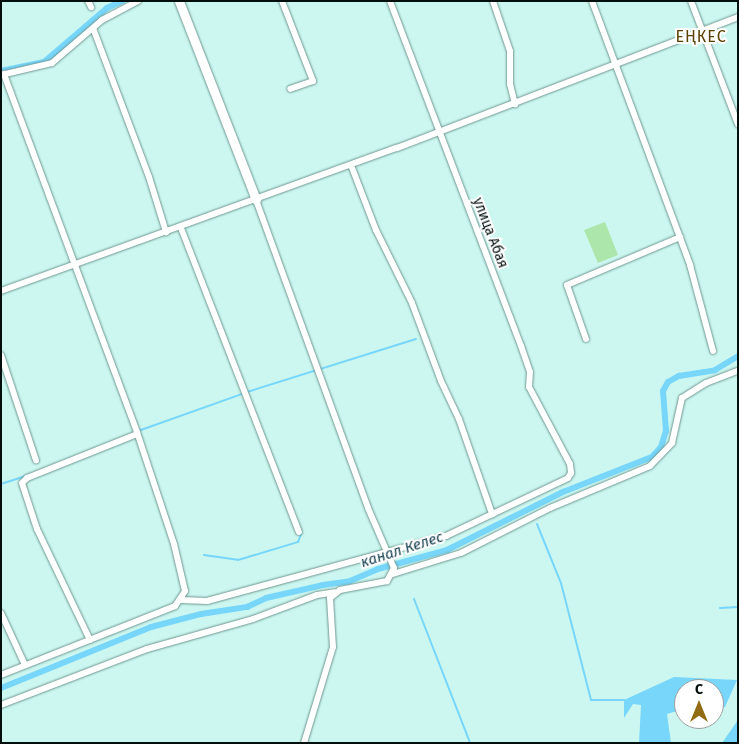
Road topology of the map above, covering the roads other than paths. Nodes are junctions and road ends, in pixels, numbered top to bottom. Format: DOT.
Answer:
graph roads {
  1 [pos="138,1"];
  2 [pos="179,1"];
  3 [pos="282,1"];
  4 [pos="390,1"];
  5 [pos="493,1"];
  6 [pos="592,1"];
  7 [pos="691,1"];
  8 [pos="738,17"];
  9 [pos="93,28"];
  10 [pos="702,31"];
  11 [pos="615,65"];
  12 [pos="2,75"];
  13 [pos="290,89"];
  14 [pos="515,104"];
  15 [pos="738,124"];
  16 [pos="440,132"];
  17 [pos="351,165"];
  18 [pos="256,200"];
  19 [pos="181,228"];
  20 [pos="166,232"];
  21 [pos="680,237"];
  22 [pos="72,266"];
  23 [pos="1,291"];
  24 [pos="586,339"];
  25 [pos="713,351"];
  26 [pos="1,354"];
  27 [pos="738,371"];
  28 [pos="136,431"];
  29 [pos="36,460"];
  30 [pos="492,514"];
  31 [pos="299,532"];
  32 [pos="389,556"];
  33 [pos="393,571"];
  34 [pos="335,592"];
  35 [pos="181,600"];
  36 [pos="1,613"];
  37 [pos="90,640"];
  38 [pos="25,665"];
  39 [pos="1,674"];
  40 [pos="1,705"];
  41 [pos="304,743"];
  1 -- 9 [label="street"];
  2 -- 18 [label="main road"];
  3 -- 13 [label="street"];
  4 -- 16 [label="street, улица Абая"];
  5 -- 14 [label="street"];
  6 -- 11 [label="street"];
  7 -- 10 [label="street"];
  8 -- 10 [label="street"];
  9 -- 12 [label="street"];
  9 -- 20 [label="street"];
  10 -- 11 [label="street"];
  10 -- 15 [label="street"];
  11 -- 14 [label="street"];
  11 -- 21 [label="street"];
  12 -- 22 [label="street"];
  14 -- 16 [label="street"];
  16 -- 17 [label="street"];
  16 -- 30 [label="street, улица Абая"];
  17 -- 18 [label="street"];
  17 -- 30 [label="street"];
  18 -- 19 [label="street"];
  18 -- 32 [label="street"];
  19 -- 20 [label="street"];
  19 -- 31 [label="street"];
  20 -- 22 [label="street"];
  21 -- 24 [label="street"];
  21 -- 25 [label="street"];
  22 -- 23 [label="street"];
  22 -- 28 [label="street"];
  26 -- 29 [label="street"];
  27 -- 33 [label="street"];
  28 -- 35 [label="street"];
  28 -- 37 [label="street"];
  30 -- 32 [label="street"];
  32 -- 33 [label="street"];
  32 -- 35 [label="street"];
  33 -- 34 [label="street"];
  34 -- 40 [label="street"];
  34 -- 41 [label="street"];
  35 -- 37 [label="street"];
  36 -- 38 [label="street"];
  37 -- 38 [label="street"];
  38 -- 39 [label="street"];
}
